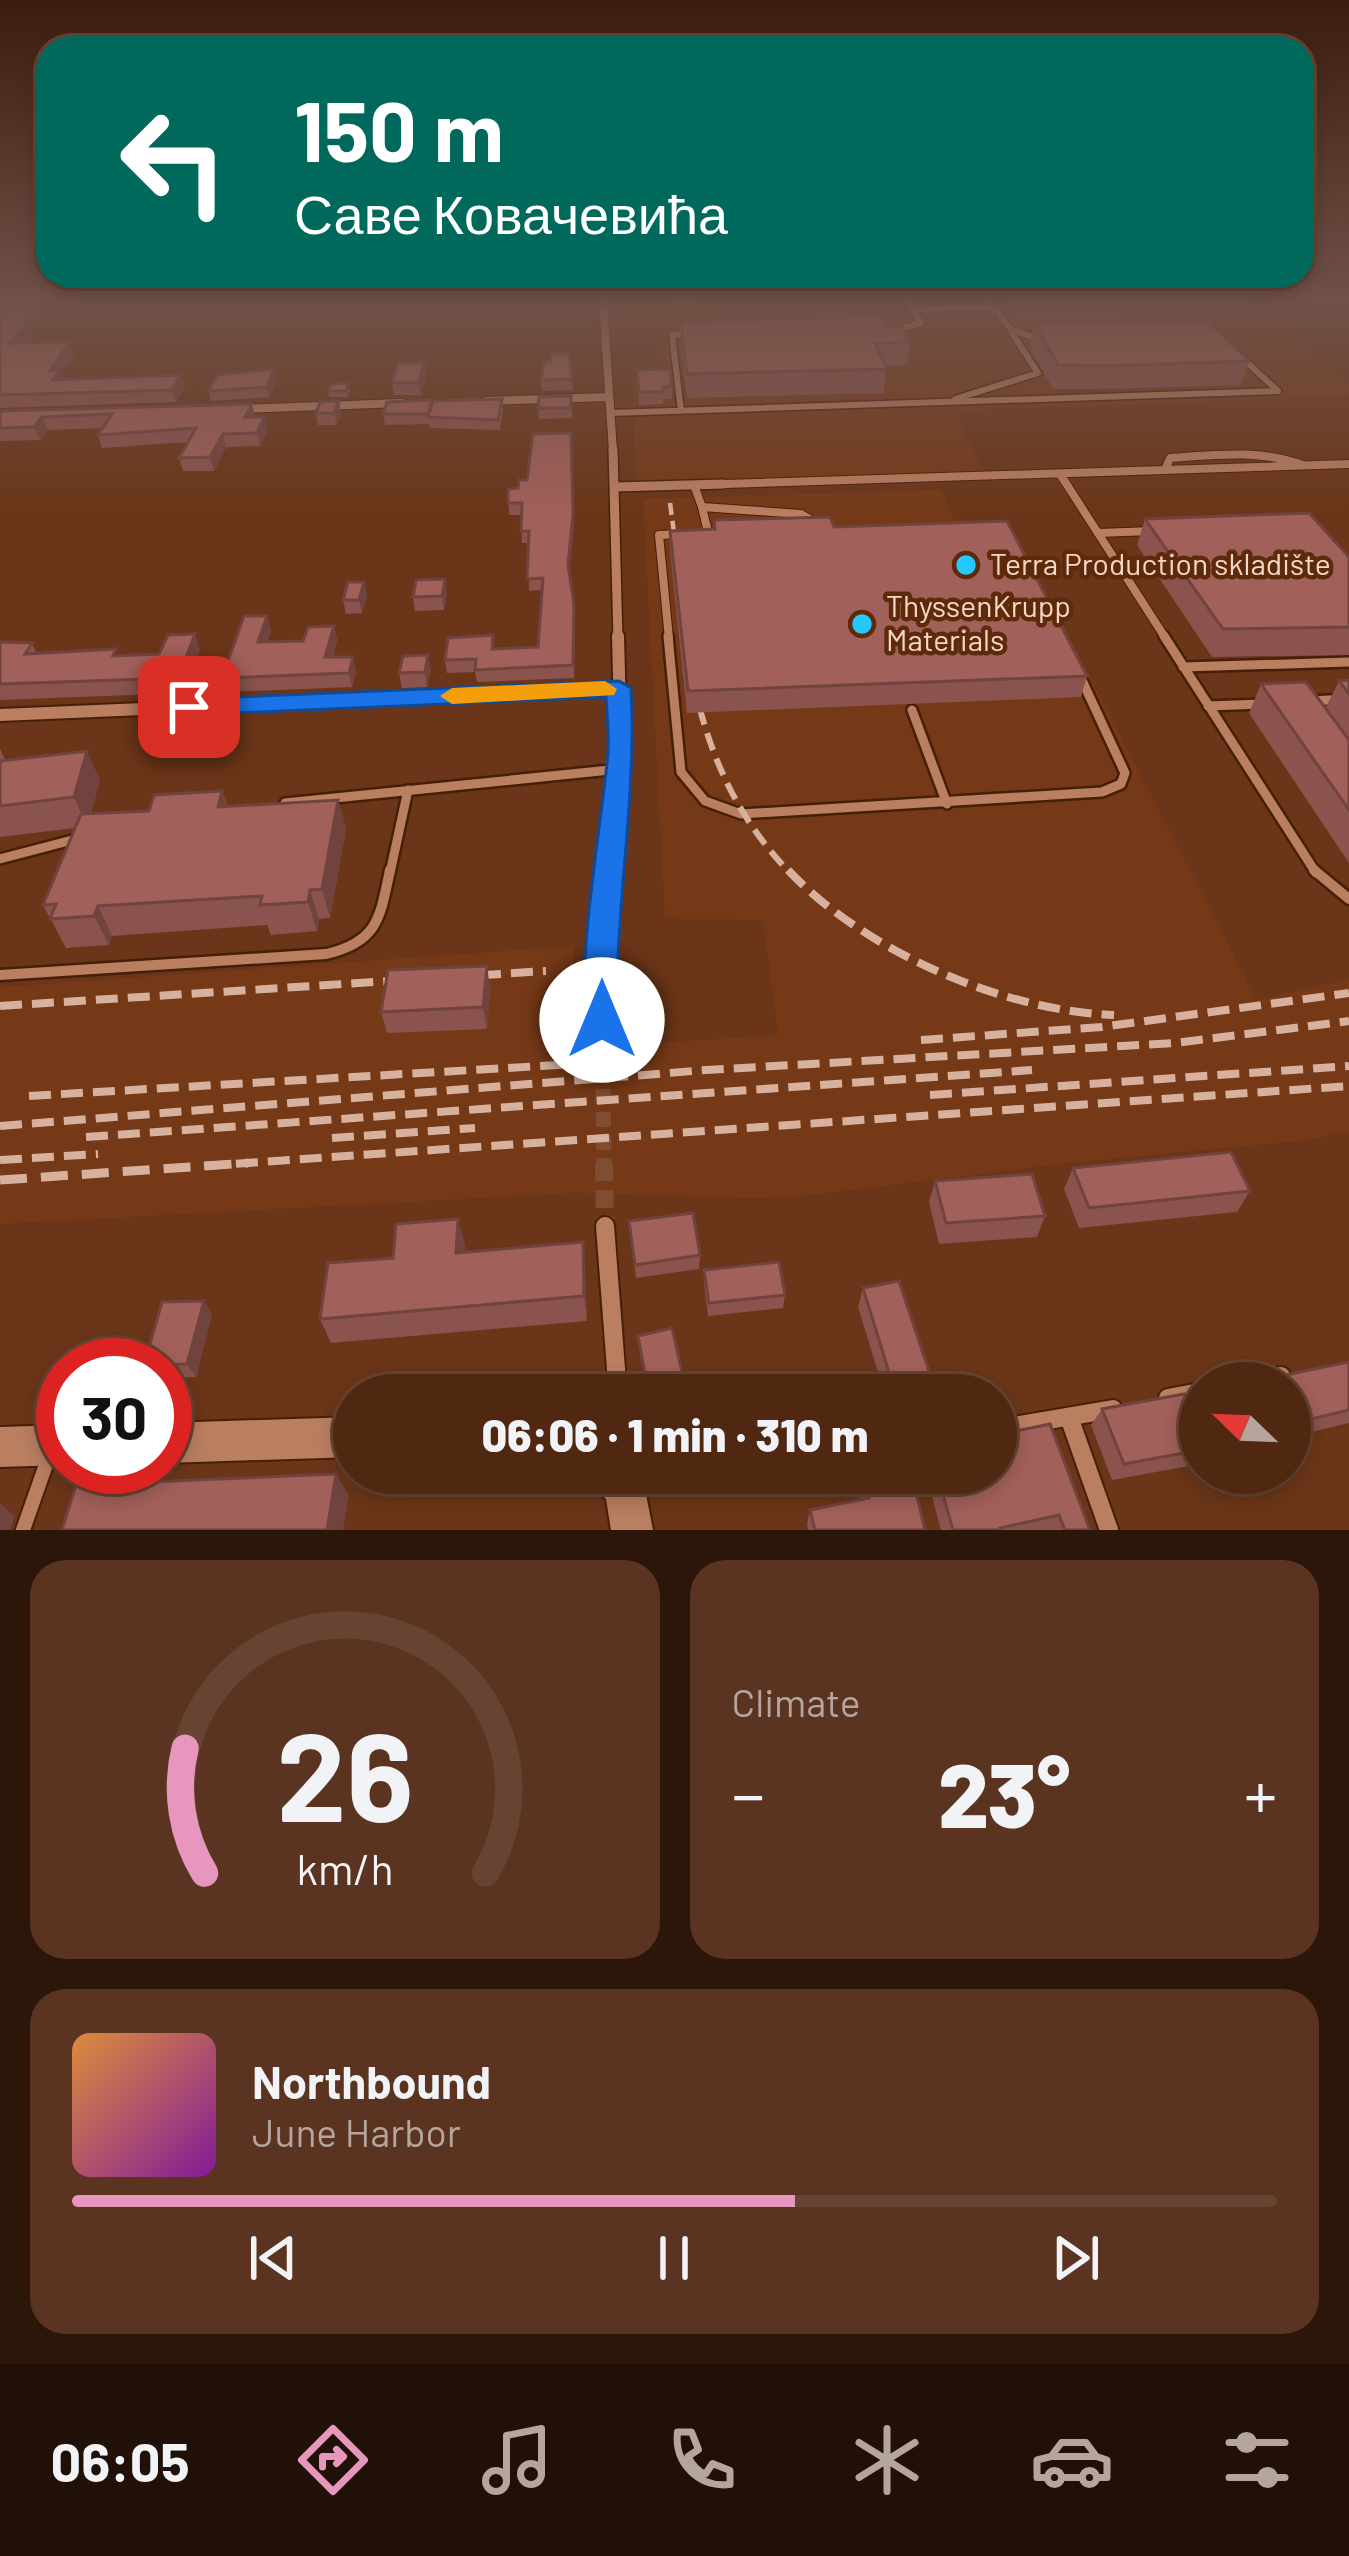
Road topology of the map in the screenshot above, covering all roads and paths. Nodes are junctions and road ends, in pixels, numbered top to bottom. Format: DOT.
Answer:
graph roads {
  1 [pos="607,372"];
  2 [pos="676,372"];
  3 [pos="1037,372"];
  4 [pos="1258,372"];
  5 [pos="609,397"];
  6 [pos="469,401"];
  7 [pos="945,402"];
  8 [pos="422,403"];
  9 [pos="234,409"];
  10 [pos="681,411"];
  11 [pos="610,413"];
  12 [pos="1349,464"];
  13 [pos="1060,474"];
  14 [pos="724,484"];
  15 [pos="694,485"];
  16 [pos="615,487"];
  17 [pos="702,507"];
  18 [pos="823,527"];
  19 [pos="1169,530"];
  20 [pos="1098,533"];
  21 [pos="1349,662"];
  22 [pos="1183,667"];
  23 [pos="1078,672"];
  24 [pos="619,688"];
  25 [pos="1349,699"];
  26 [pos="1302,702"];
  27 [pos="1279,703"];
  28 [pos="1208,706"];
  29 [pos="912,710"];
  30 [pos="0,716"];
  31 [pos="620,769"];
  32 [pos="408,790"];
  33 [pos="277,804"];
  34 [pos="947,804"];
  35 [pos="95,834"];
  36 [pos="0,859"];
  37 [pos="1349,899"];
  38 [pos="0,975"];
  39 [pos="602,1020"];
  40 [pos="605,1226"];
  41 [pos="616,1374"];
  42 [pos="1179,1396"];
  43 [pos="1156,1400"];
  44 [pos="1135,1405"];
  45 [pos="1069,1418"];
  46 [pos="1017,1426"];
  47 [pos="333,1438"];
  48 [pos="192,1442"];
  49 [pos="36,1446"];
  50 [pos="0,1447"];
  51 [pos="38,1494"];
  52 [pos="622,1494"];
  53 [pos="23,1530"];
  54 [pos="632,1530"];
  55 [pos="1109,1530"];
  1 -- 5 [label="street"];
  2 -- 10 [label="lane"];
  3 -- 7 [label="lane"];
  4 -- 7 [label="lane"];
  5 -- 6 [label="street"];
  5 -- 11 [label="street"];
  7 -- 10 [label="lane"];
  8 -- 9 [label="street"];
  10 -- 11 [label="lane"];
  11 -- 16 [label="street"];
  12 -- 13 [label="lane"];
  13 -- 14 [label="lane"];
  13 -- 20 [label="lane"];
  14 -- 15 [label="street"];
  15 -- 16 [label="street"];
  15 -- 17 [label="lane"];
  16 -- 24 [label="street"];
  17 -- 18 [label="lane"];
  17 -- 34 [label="lane"];
  19 -- 20 [label="lane"];
  20 -- 22 [label="lane"];
  21 -- 22 [label="lane"];
  22 -- 28 [label="lane"];
  23 -- 34 [label="lane"];
  24 -- 30 [label="street"];
  24 -- 31 [label="street"];
  25 -- 26 [label="lane"];
  27 -- 28 [label="lane"];
  28 -- 37 [label="lane"];
  29 -- 34 [label="lane"];
  31 -- 32 [label="lane"];
  31 -- 39 [label="street"];
  32 -- 33 [label="lane"];
  32 -- 38 [label="lane"];
  35 -- 36 [label="lane"];
  40 -- 41 [label="street"];
  42 -- 43 [label="street"];
  44 -- 45 [label="street"];
  45 -- 46 [label="street"];
  45 -- 55 [label="street"];
  47 -- 48 [label="street"];
  49 -- 50 [label="street"];
  51 -- 53 [label="lane"];
  52 -- 54 [label="street"];
}
